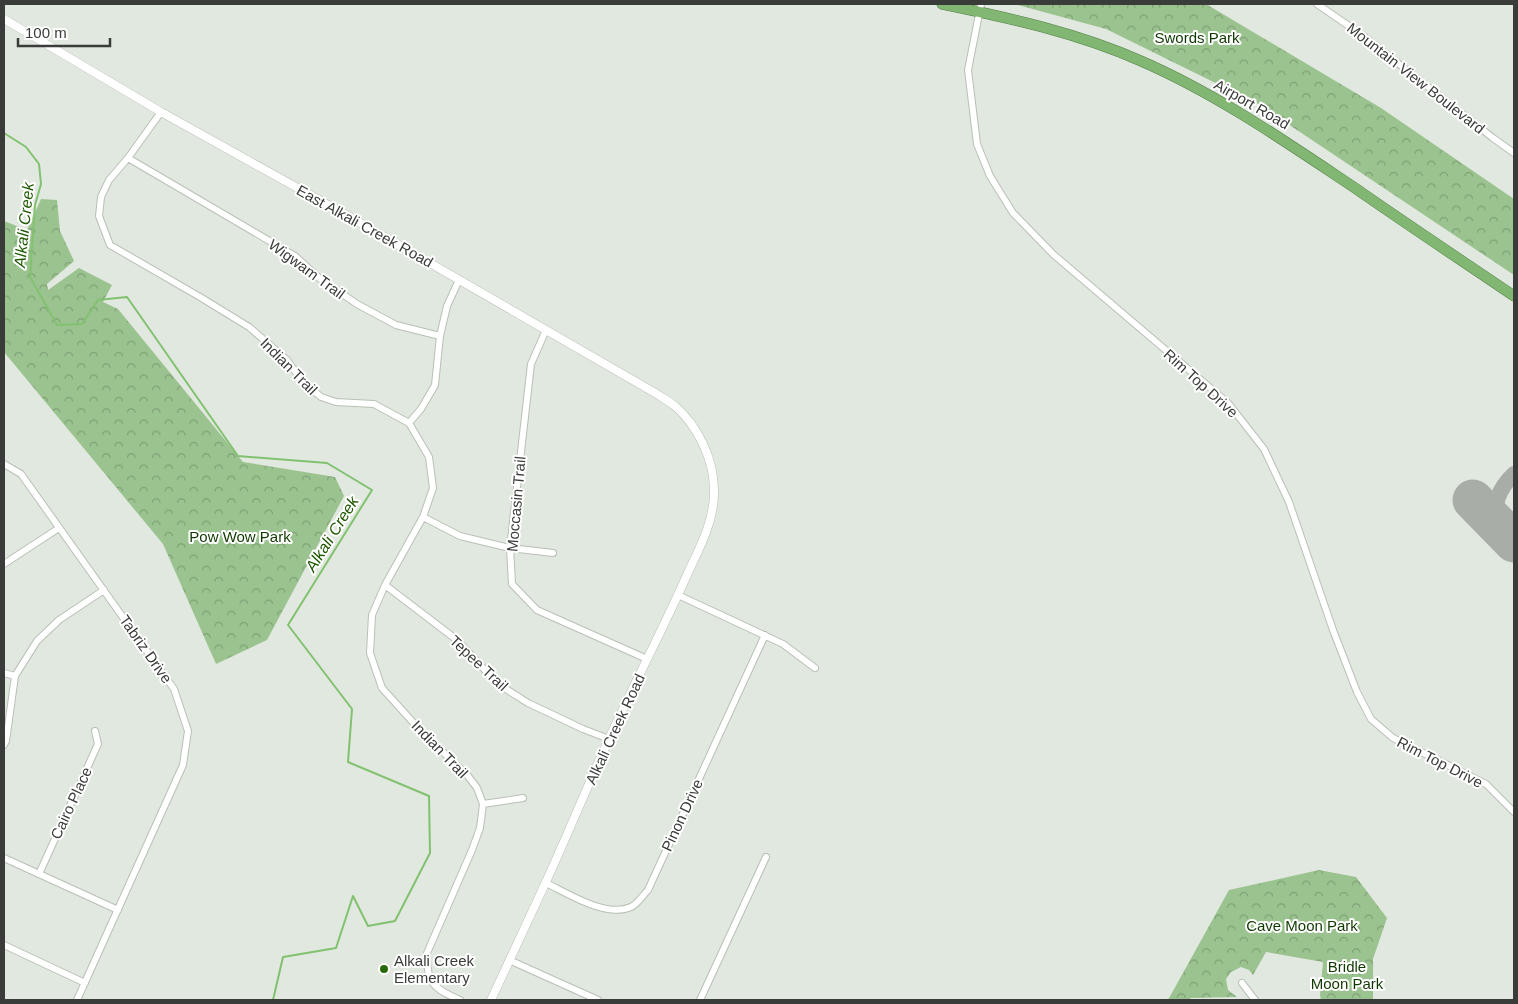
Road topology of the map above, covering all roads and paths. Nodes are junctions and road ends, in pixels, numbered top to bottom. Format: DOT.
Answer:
graph roads {
  1 [pos="942,4"];
  2 [pos="1317,4"];
  3 [pos="980,8"];
  4 [pos="4,19"];
  5 [pos="161,112"];
  6 [pos="1514,153"];
  7 [pos="128,158"];
  8 [pos="460,280"];
  9 [pos="1514,296"];
  10 [pos="546,330"];
  11 [pos="440,336"];
  12 [pos="409,423"];
  13 [pos="707,453"];
  14 [pos="4,464"];
  15 [pos="423,517"];
  16 [pos="59,528"];
  17 [pos="510,548"];
  18 [pos="553,553"];
  19 [pos="4,564"];
  20 [pos="385,585"];
  21 [pos="104,590"];
  22 [pos="678,596"];
  23 [pos="765,636"];
  24 [pos="647,659"];
  25 [pos="815,668"];
  26 [pos="4,674"];
  27 [pos="15,676"];
  28 [pos="96,731"];
  29 [pos="609,739"];
  30 [pos="4,745"];
  31 [pos="523,798"];
  32 [pos="483,804"];
  33 [pos="1514,812"];
  34 [pos="4,858"];
  35 [pos="766,858"];
  36 [pos="39,874"];
  37 [pos="546,883"];
  38 [pos="118,910"];
  39 [pos="4,945"];
  40 [pos="509,960"];
  41 [pos="85,983"];
  42 [pos="1242,983"];
  43 [pos="77,1000"];
  44 [pos="460,1000"];
  45 [pos="490,1000"];
  46 [pos="598,1000"];
  47 [pos="700,1000"];
  48 [pos="1255,1000"];
  1 -- 3 [label="highway, Airport Road"];
  2 -- 6 [label="street, Mountain View Boulevard"];
  3 -- 9 [label="highway, Airport Road"];
  3 -- 33 [label="street, Rim Top Drive"];
  4 -- 5 [label="street, East Alkali Creek Road"];
  5 -- 7 [label="street, Indian Trail"];
  5 -- 8 [label="street, East Alkali Creek Road"];
  7 -- 11 [label="street, Wigwam Trail"];
  7 -- 12 [label="street, Indian Trail"];
  8 -- 10 [label="street, East Alkali Creek Road"];
  8 -- 11 [label="street"];
  10 -- 13 [label="street, East Alkali Creek Road"];
  10 -- 17 [label="street, Moccasin Trail"];
  11 -- 12 [label="street"];
  12 -- 15 [label="street, Indian Trail"];
  13 -- 22 [label="street, Alkali Creek Road"];
  14 -- 16 [label="street, Tabriz Drive"];
  15 -- 17 [label="street"];
  15 -- 20 [label="street, Indian Trail"];
  16 -- 19 [label="street"];
  16 -- 21 [label="street, Tabriz Drive"];
  17 -- 18 [label="street"];
  17 -- 24 [label="street, Moccasin Trail"];
  20 -- 29 [label="street, Tepee Trail"];
  20 -- 32 [label="street, Indian Trail"];
  21 -- 27 [label="street"];
  21 -- 38 [label="street, Tabriz Drive"];
  22 -- 23 [label="street"];
  22 -- 24 [label="street, Alkali Creek Road"];
  23 -- 25 [label="street"];
  23 -- 37 [label="street, Pinon Drive"];
  24 -- 29 [label="street, Alkali Creek Road"];
  26 -- 27 [label="street"];
  27 -- 30 [label="street"];
  28 -- 36 [label="street, Cairo Place"];
  29 -- 37 [label="street, Alkali Creek Road"];
  31 -- 32 [label="street"];
  32 -- 44 [label="street"];
  34 -- 36 [label="street"];
  35 -- 47 [label="street"];
  36 -- 38 [label="street"];
  37 -- 40 [label="street, Alkali Creek Road"];
  38 -- 41 [label="street, Tabriz Drive"];
  39 -- 41 [label="street"];
  40 -- 45 [label="street, Alkali Creek Road"];
  40 -- 46 [label="street"];
  41 -- 43 [label="street, Tabriz Drive"];
  42 -- 48 [label="street"];
}
